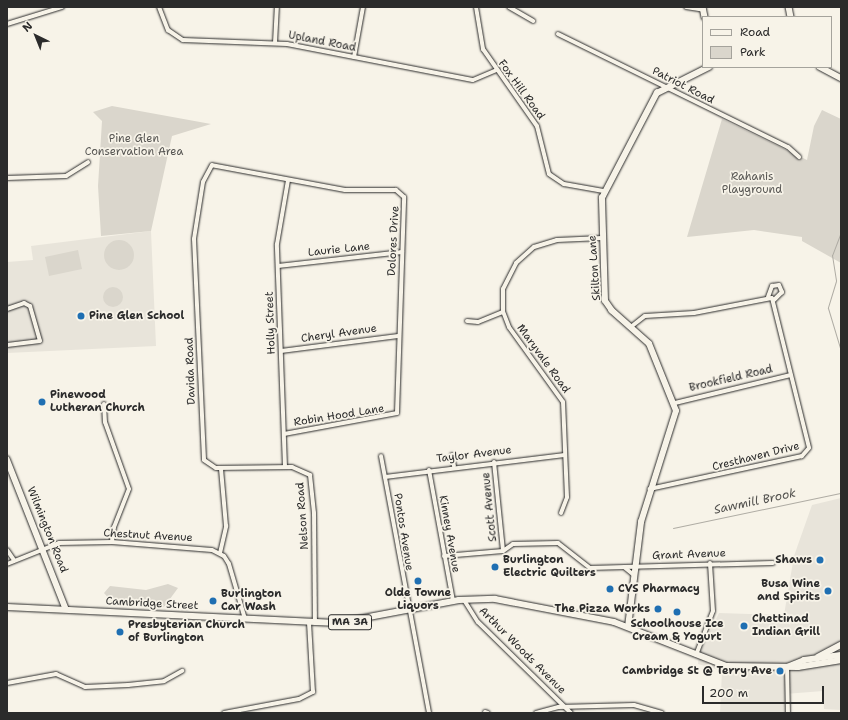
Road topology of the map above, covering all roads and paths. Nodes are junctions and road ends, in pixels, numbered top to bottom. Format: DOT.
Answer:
graph roads {
  1 [pos="62,7"];
  2 [pos="158,7"];
  3 [pos="277,7"];
  4 [pos="363,7"];
  5 [pos="476,7"];
  6 [pos="509,7"];
  7 [pos="686,7"];
  8 [pos="703,9"];
  9 [pos="533,21"];
  10 [pos="7,24"];
  11 [pos="558,34"];
  12 [pos="275,43"];
  13 [pos="354,58"];
  14 [pos="707,68"];
  15 [pos="822,68"];
  16 [pos="496,70"];
  17 [pos="841,78"];
  18 [pos="665,87"];
  19 [pos="799,156"];
  20 [pos="88,162"];
  21 [pos="209,167"];
  22 [pos="7,178"];
  23 [pos="288,180"];
  24 [pos="603,191"];
  25 [pos="602,238"];
  26 [pos="402,252"];
  27 [pos="278,266"];
  28 [pos="768,297"];
  29 [pos="774,300"];
  30 [pos="7,309"];
  31 [pos="504,312"];
  32 [pos="467,321"];
  33 [pos="632,326"];
  34 [pos="398,336"];
  35 [pos="7,345"];
  36 [pos="281,352"];
  37 [pos="792,375"];
  38 [pos="675,403"];
  39 [pos="104,404"];
  40 [pos="397,414"];
  41 [pos="284,434"];
  42 [pos="452,455"];
  43 [pos="565,455"];
  44 [pos="381,456"];
  45 [pos="7,458"];
  46 [pos="494,462"];
  47 [pos="454,466"];
  48 [pos="285,467"];
  49 [pos="221,469"];
  50 [pos="429,470"];
  51 [pos="385,477"];
  52 [pos="649,489"];
  53 [pos="562,514"];
  54 [pos="112,542"];
  55 [pos="43,547"];
  56 [pos="7,550"];
  57 [pos="503,551"];
  58 [pos="220,553"];
  59 [pos="444,556"];
  60 [pos="14,560"];
  61 [pos="710,563"];
  62 [pos="774,563"];
  63 [pos="7,564"];
  64 [pos="634,566"];
  65 [pos="624,567"];
  66 [pos="634,574"];
  67 [pos="464,600"];
  68 [pos="453,601"];
  69 [pos="7,607"];
  70 [pos="66,609"];
  71 [pos="410,610"];
  72 [pos="246,619"];
  73 [pos="312,622"];
  74 [pos="628,627"];
  75 [pos="841,645"];
  76 [pos="841,655"];
  77 [pos="695,657"];
  78 [pos="813,659"];
  79 [pos="841,660"];
  80 [pos="787,667"];
  81 [pos="182,671"];
  82 [pos="7,683"];
  83 [pos="565,708"];
  84 [pos="664,712"];
  85 [pos="224,713"];
  86 [pos="429,713"];
  87 [pos="536,713"];
  88 [pos="571,713"];
  89 [pos="788,713"];
  1 -- 10 [label="street"];
  2 -- 12 [label="street, Upland Road"];
  3 -- 12 [label="street"];
  4 -- 13 [label="street"];
  5 -- 16 [label="street, Fox Hill Road"];
  6 -- 9 [label="street"];
  7 -- 8 [label="street"];
  11 -- 18 [label="street, Patriot Road"];
  12 -- 13 [label="street, Upland Road"];
  13 -- 16 [label="street, Upland Road"];
  14 -- 18 [label="street, Skilton Lane"];
  15 -- 17 [label="street"];
  16 -- 24 [label="street, Fox Hill Road"];
  18 -- 19 [label="street, Patriot Road"];
  18 -- 24 [label="street, Skilton Lane"];
  20 -- 22 [label="street"];
  21 -- 23 [label="street, Dolores Drive"];
  21 -- 49 [label="street, Davida Road"];
  23 -- 26 [label="street, Dolores Drive"];
  23 -- 27 [label="street, Holly Street"];
  24 -- 25 [label="street, Skilton Lane"];
  25 -- 31 [label="street, Maryvale Road"];
  25 -- 33 [label="street, Skilton Lane"];
  26 -- 27 [label="street, Laurie Lane"];
  26 -- 34 [label="street, Dolores Drive"];
  27 -- 36 [label="street, Holly Street"];
  28 -- 29 [label="street"];
  28 -- 29 [label="street, Cresthaven Drive"];
  28 -- 33 [label="street"];
  29 -- 37 [label="street, Cresthaven Drive"];
  30 -- 35 [label="street"];
  31 -- 32 [label="street"];
  31 -- 43 [label="street, Maryvale Road"];
  33 -- 38 [label="street, Skilton Lane"];
  34 -- 36 [label="street, Cheryl Avenue"];
  34 -- 40 [label="street, Dolores Drive"];
  36 -- 41 [label="street, Holly Street"];
  37 -- 38 [label="street, Brookfield Road"];
  37 -- 52 [label="street, Cresthaven Drive"];
  38 -- 52 [label="street, Skilton Lane"];
  39 -- 54 [label="street"];
  40 -- 41 [label="street, Robin Hood Lane"];
  41 -- 48 [label="street, Holly Street"];
  42 -- 47 [label="street"];
  43 -- 46 [label="street, Taylor Avenue"];
  43 -- 53 [label="street, Maryvale Road"];
  44 -- 51 [label="street, Pontos Avenue"];
  45 -- 55 [label="street, Wilmington Road"];
  46 -- 47 [label="street, Taylor Avenue"];
  46 -- 57 [label="street, Scott Avenue"];
  47 -- 50 [label="street, Taylor Avenue"];
  48 -- 49 [label="street, Nelson Road"];
  48 -- 73 [label="street, Nelson Road"];
  49 -- 58 [label="street"];
  50 -- 51 [label="street, Taylor Avenue"];
  50 -- 59 [label="street, Kinney Avenue"];
  51 -- 71 [label="street, Pontos Avenue"];
  52 -- 64 [label="street, Skilton Lane"];
  54 -- 55 [label="street, Chestnut Avenue"];
  54 -- 58 [label="street, Chestnut Avenue"];
  55 -- 60 [label="street, Chestnut Avenue"];
  55 -- 70 [label="street, Wilmington Road"];
  56 -- 60 [label="street"];
  57 -- 59 [label="street, Grant Avenue"];
  57 -- 65 [label="street, Grant Avenue"];
  58 -- 72 [label="street"];
  59 -- 68 [label="street, Kinney Avenue"];
  60 -- 63 [label="street, Chestnut Avenue"];
  61 -- 62 [label="street, Grant Avenue"];
  61 -- 64 [label="street, Grant Avenue"];
  61 -- 77 [label="street"];
  64 -- 65 [label="street, Grant Avenue"];
  64 -- 66 [label="street, Skilton Lane"];
  65 -- 66 [label="street"];
  66 -- 74 [label="street, Skilton Lane"];
  67 -- 68 [label="main road, Cambridge Street / MA 3A"];
  67 -- 74 [label="main road, Cambridge Street / MA 3A"];
  67 -- 83 [label="street, Arthur Woods Avenue"];
  68 -- 71 [label="main road, Cambridge Street / MA 3A"];
  69 -- 70 [label="main road, Cambridge Street / MA 3A"];
  70 -- 72 [label="main road, Cambridge Street / MA 3A"];
  71 -- 73 [label="main road, Cambridge Street / MA 3A"];
  71 -- 86 [label="street, Pontos Avenue"];
  72 -- 73 [label="main road, Cambridge Street / MA 3A"];
  73 -- 85 [label="street, Nelson Road"];
  74 -- 77 [label="main road, Cambridge Street / MA 3A"];
  75 -- 78 [label="street"];
  76 -- 78 [label="main road, Cambridge Street / MA 3A"];
  77 -- 80 [label="main road, Cambridge Street / MA 3A"];
  78 -- 80 [label="main road, Cambridge Street / MA 3A"];
  79 -- 80 [label="main road, Cambridge Street / MA 3A"];
  80 -- 89 [label="street"];
  81 -- 82 [label="street"];
  83 -- 84 [label="street"];
  83 -- 87 [label="street"];
  83 -- 88 [label="street, Arthur Woods Avenue"];
}
